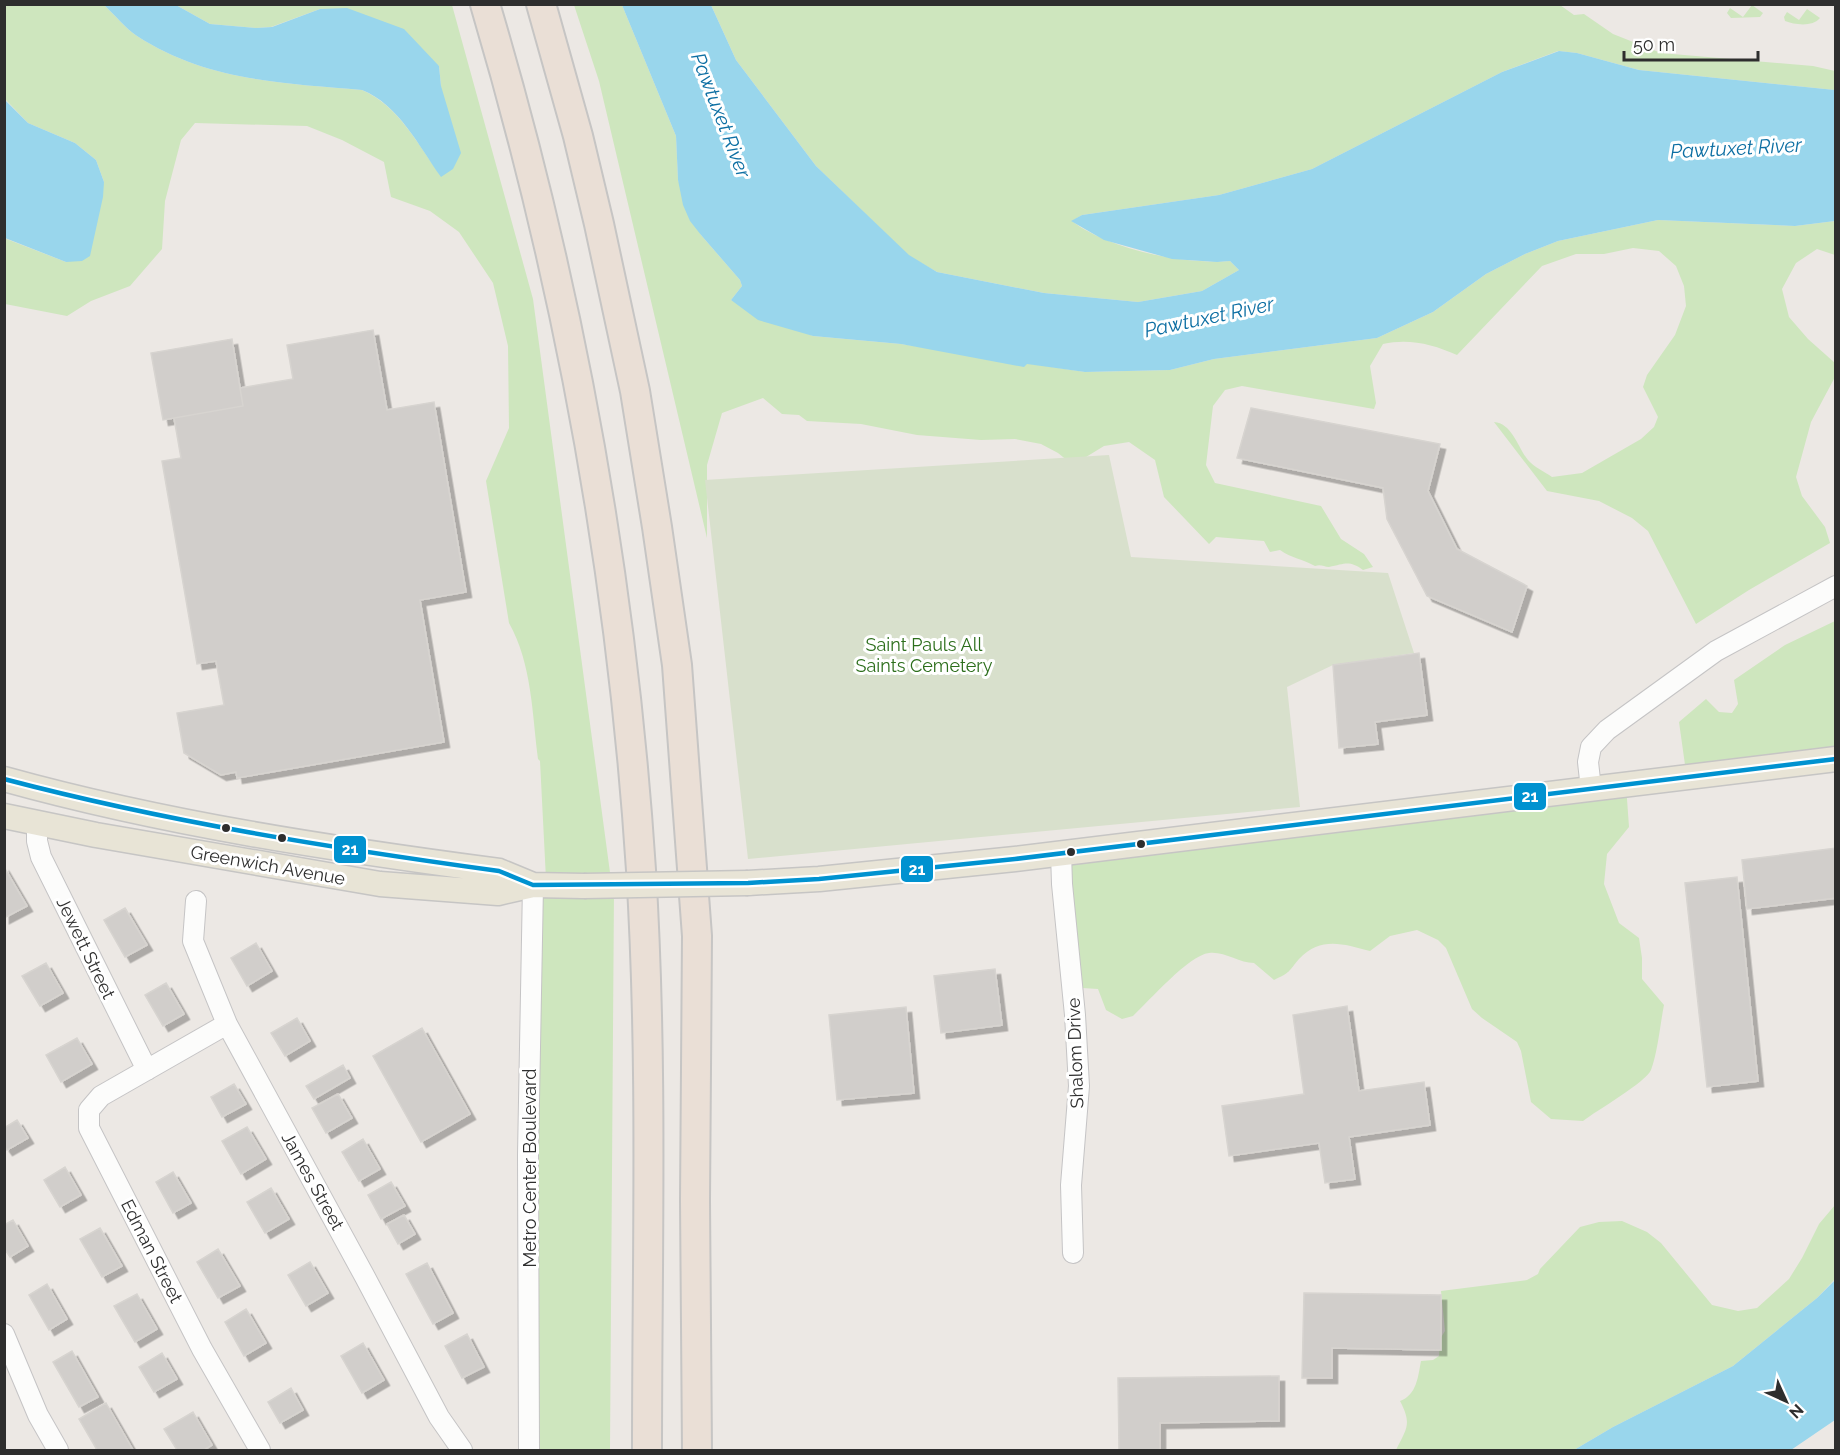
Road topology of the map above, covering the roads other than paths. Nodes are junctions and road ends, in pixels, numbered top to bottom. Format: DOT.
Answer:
graph roads {
  1 [pos="468,4"];
  2 [pos="485,4"];
  3 [pos="541,4"];
  4 [pos="546,4"];
  5 [pos="554,47"];
  6 [pos="533,176"];
  7 [pos="1836,586"];
  8 [pos="1836,759"];
  9 [pos="4,779"];
  10 [pos="1591,789"];
  11 [pos="44,790"];
  12 [pos="4,816"];
  13 [pos="37,824"];
  14 [pos="1061,853"];
  15 [pos="533,885"];
  16 [pos="196,901"];
  17 [pos="227,1024"];
  18 [pos="147,1070"];
  19 [pos="1073,1253"];
  20 [pos="4,1334"];
  21 [pos="58,1450"];
  22 [pos="260,1450"];
  23 [pos="462,1450"];
  24 [pos="529,1450"];
  25 [pos="646,1450"];
  26 [pos="697,1450"];
  1 -- 6 [label="highway"];
  2 -- 6 [label="highway"];
  3 -- 5 [label="highway"];
  4 -- 5 [label="highway"];
  5 -- 26 [label="highway"];
  6 -- 25 [label="highway"];
  7 -- 10 [label="street"];
  8 -- 10 [label="main road, Greenwich Avenue"];
  9 -- 11 [label="main road, Greenwich Avenue"];
  10 -- 14 [label="main road, Greenwich Avenue"];
  11 -- 13 [label="main road"];
  11 -- 15 [label="main road, Greenwich Avenue"];
  12 -- 13 [label="main road, Greenwich Avenue"];
  13 -- 15 [label="main road, Greenwich Avenue"];
  13 -- 18 [label="street, Jewett Street"];
  14 -- 15 [label="main road, Greenwich Avenue, bridge"];
  14 -- 19 [label="street, Shalom Drive"];
  15 -- 24 [label="street, Metro Center Boulevard"];
  16 -- 17 [label="street, James Street"];
  17 -- 18 [label="street, Edman Street"];
  17 -- 23 [label="street, James Street"];
  18 -- 22 [label="street, Edman Street"];
  20 -- 21 [label="street"];
}
